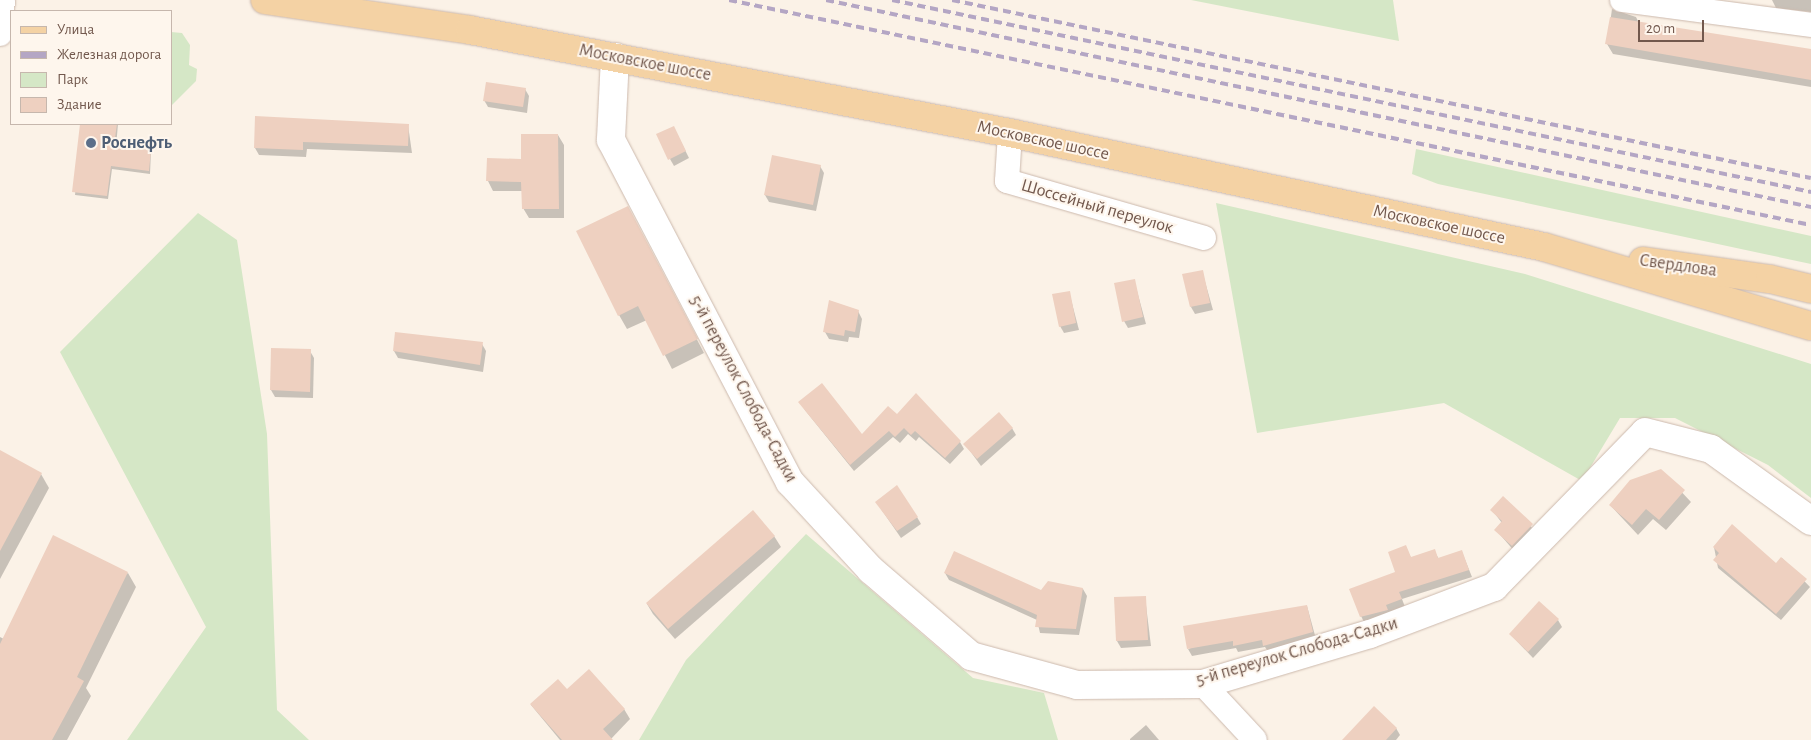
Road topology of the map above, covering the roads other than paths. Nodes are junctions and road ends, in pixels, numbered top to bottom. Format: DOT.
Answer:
graph roads {
  1 [pos="3,0"];
  2 [pos="265,0"];
  3 [pos="1622,0"];
  4 [pos="1811,25"];
  5 [pos="0,34"];
  6 [pos="615,57"];
  7 [pos="1010,133"];
  8 [pos="1204,238"];
  9 [pos="1544,248"];
  10 [pos="1811,289"];
  11 [pos="1811,326"];
  12 [pos="1811,521"];
  13 [pos="1203,684"];
  14 [pos="1255,740"];
  1 -- 5 [label="street"];
  2 -- 6 [label="main road, Московское шоссе"];
  3 -- 4 [label="street"];
  6 -- 7 [label="main road, Московское шоссе"];
  6 -- 13 [label="street, 5-й переулок Слобода-Садки"];
  7 -- 8 [label="street, Шоссейный переулок"];
  7 -- 9 [label="main road, Московское шоссе"];
  9 -- 10 [label="main road, Свердлова"];
  9 -- 11 [label="main road, Московское шоссе"];
  12 -- 13 [label="street, 5-й переулок Слобода-Садки"];
  13 -- 14 [label="street"];
}
